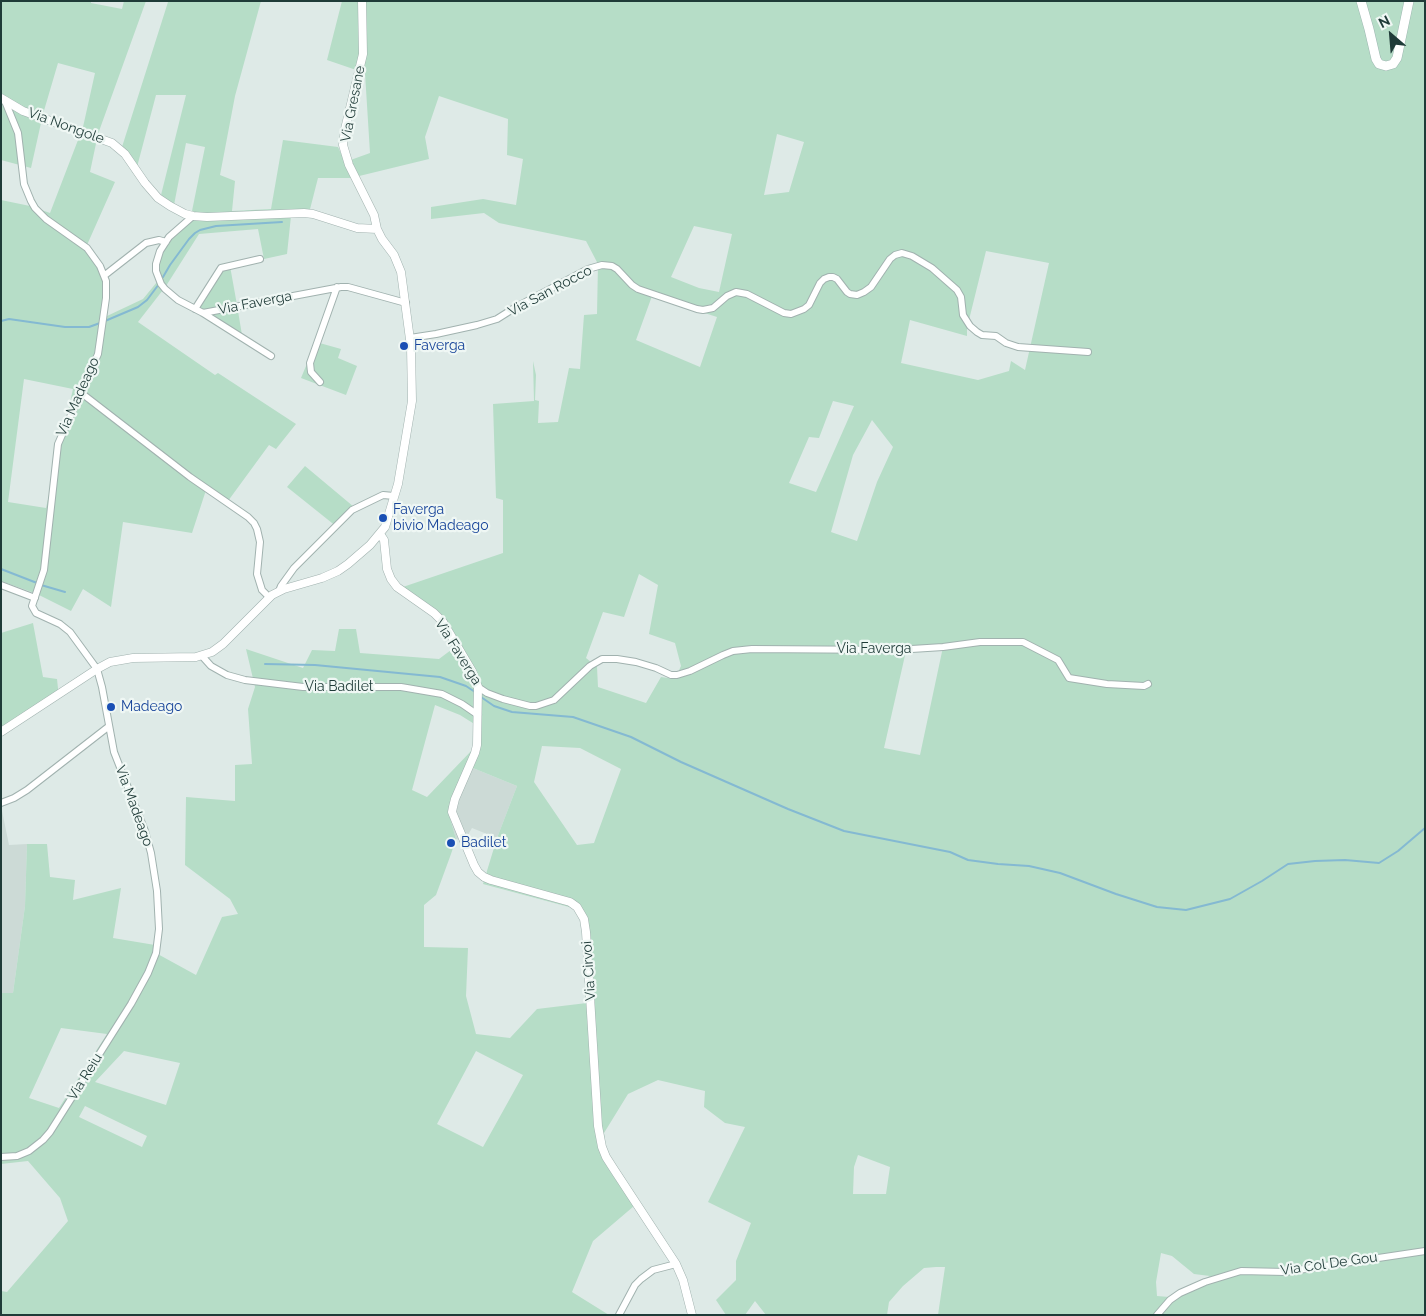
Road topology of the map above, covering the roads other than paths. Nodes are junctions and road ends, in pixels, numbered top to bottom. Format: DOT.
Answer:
graph roads {
  1 [pos="362,1"];
  2 [pos="1361,1"];
  3 [pos="1408,1"];
  4 [pos="3,99"];
  5 [pos="193,216"];
  6 [pos="377,229"];
  7 [pos="166,242"];
  8 [pos="260,259"];
  9 [pos="105,274"];
  10 [pos="337,287"];
  11 [pos="406,304"];
  12 [pos="195,309"];
  13 [pos="203,313"];
  14 [pos="410,338"];
  15 [pos="1088,352"];
  16 [pos="272,356"];
  17 [pos="320,382"];
  18 [pos="80,392"];
  19 [pos="394,496"];
  20 [pos="380,534"];
  21 [pos="1,585"];
  22 [pos="279,591"];
  23 [pos="35,598"];
  24 [pos="269,598"];
  25 [pos="202,656"];
  26 [pos="97,669"];
  27 [pos="1148,684"];
  28 [pos="478,687"];
  29 [pos="478,715"];
  30 [pos="108,727"];
  31 [pos="1,732"];
  32 [pos="1,804"];
  33 [pos="148,973"];
  34 [pos="1,1157"];
  35 [pos="1425,1251"];
  36 [pos="676,1264"];
  37 [pos="619,1315"];
  38 [pos="692,1315"];
  39 [pos="1156,1315"];
  1 -- 6 [label="street, Via Gresane"];
  2 -- 3 [label="main road"];
  4 -- 5 [label="street, Via Nongole"];
  4 -- 9 [label="street"];
  5 -- 6 [label="street, Via Nongole"];
  5 -- 7 [label="street"];
  6 -- 11 [label="street"];
  7 -- 9 [label="street"];
  7 -- 12 [label="street"];
  8 -- 12 [label="street"];
  9 -- 18 [label="street, Via Madeago"];
  10 -- 11 [label="street, Via Faverga"];
  10 -- 13 [label="street, Via Faverga"];
  10 -- 17 [label="street"];
  11 -- 14 [label="street"];
  12 -- 13 [label="street"];
  13 -- 16 [label="street"];
  14 -- 15 [label="street, Via San Rocco"];
  14 -- 19 [label="street"];
  18 -- 23 [label="street, Via Madeago"];
  18 -- 24 [label="street"];
  19 -- 20 [label="street"];
  19 -- 22 [label="street"];
  20 -- 22 [label="street"];
  20 -- 28 [label="street, Via Faverga"];
  21 -- 23 [label="street"];
  22 -- 24 [label="street"];
  23 -- 26 [label="street, Via Madeago"];
  24 -- 25 [label="street"];
  25 -- 26 [label="street"];
  25 -- 29 [label="street, Via Badilet"];
  26 -- 30 [label="street, Via Madeago"];
  26 -- 31 [label="street"];
  27 -- 28 [label="street, Via Faverga"];
  28 -- 29 [label="street, Via Cirvoi"];
  29 -- 36 [label="street, Via Cirvoi"];
  30 -- 32 [label="street"];
  30 -- 33 [label="street, Via Madeago"];
  33 -- 34 [label="street, Via Reiu"];
  35 -- 39 [label="street, Via Col De Gou"];
  36 -- 37 [label="street"];
  36 -- 38 [label="street, Via Cirvoi"];
}
